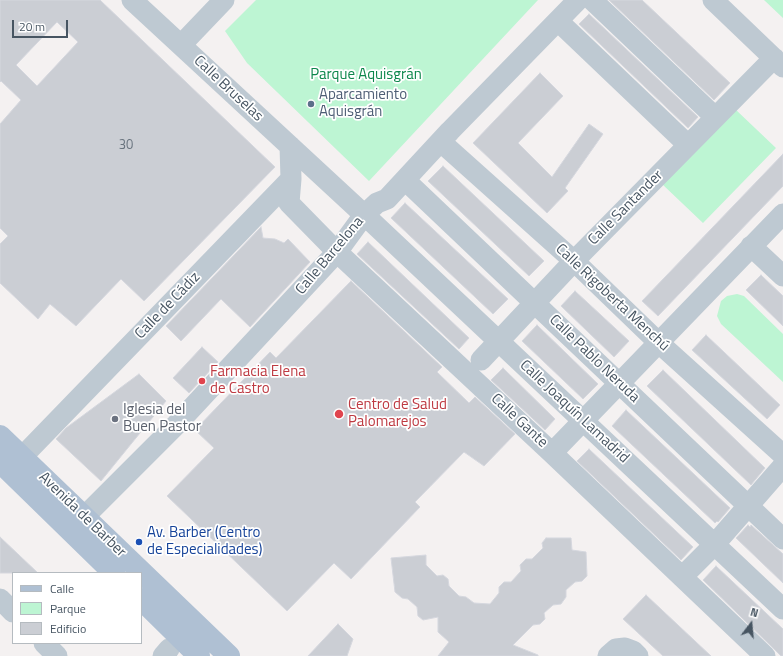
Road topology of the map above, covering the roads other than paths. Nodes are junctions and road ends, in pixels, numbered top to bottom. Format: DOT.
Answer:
graph roads {
  1 [pos="132,0"];
  2 [pos="224,0"];
  3 [pos="578,0"];
  4 [pos="592,0"];
  5 [pos="713,0"];
  6 [pos="558,21"];
  7 [pos="181,45"];
  8 [pos="778,63"];
  9 [pos="715,118"];
  10 [pos="441,142"];
  11 [pos="688,145"];
  12 [pos="290,146"];
  13 [pos="325,178"];
  14 [pos="291,180"];
  15 [pos="405,180"];
  16 [pos="783,214"];
  17 [pos="364,215"];
  18 [pos="751,246"];
  19 [pos="337,252"];
  20 [pos="574,261"];
  21 [pos="783,276"];
  22 [pos="535,303"];
  23 [pos="499,341"];
  24 [pos="659,343"];
  25 [pos="481,360"];
  26 [pos="620,384"];
  27 [pos="584,421"];
  28 [pos="0,436"];
  29 [pos="552,453"];
  30 [pos="783,454"];
  31 [pos="12,465"];
  32 [pos="783,466"];
  33 [pos="748,506"];
  34 [pos="84,517"];
  35 [pos="783,538"];
  36 [pos="714,545"];
  37 [pos="113,572"];
  38 [pos="141,572"];
  39 [pos="142,573"];
  40 [pos="682,577"];
  41 [pos="0,599"];
  42 [pos="142,600"];
  43 [pos="783,609"];
  44 [pos="12,611"];
  45 [pos="45,644"];
  46 [pos="57,656"];
  47 [pos="199,656"];
  48 [pos="229,656"];
  49 [pos="608,656"];
  50 [pos="638,656"];
  51 [pos="764,656"];
  1 -- 7 [label="street, Calle Bruselas"];
  2 -- 7 [label="street"];
  3 -- 6 [label="street, Calle Barcelona"];
  4 -- 9 [label="street"];
  5 -- 8 [label="street"];
  6 -- 10 [label="street, Calle Barcelona"];
  6 -- 11 [label="street"];
  7 -- 12 [label="street, Calle Bruselas"];
  8 -- 9 [label="street, Calle Santander"];
  9 -- 11 [label="street, Calle Santander"];
  10 -- 15 [label="street, Calle Barcelona"];
  10 -- 20 [label="street, Calle Rigoberta Menchú"];
  11 -- 20 [label="street, Calle Santander"];
  12 -- 13 [label="street, Calle Bruselas"];
  12 -- 14 [label="street"];
  13 -- 14 [label="street"];
  13 -- 17 [label="street, Calle Bruselas"];
  14 -- 19 [label="street, Calle Gante"];
  14 -- 31 [label="street, Calle de Cádiz"];
  15 -- 17 [label="street, Calle Barcelona"];
  15 -- 22 [label="street, Calle Pablo Neruda"];
  16 -- 18 [label="street"];
  17 -- 19 [label="street, Calle Barcelona"];
  17 -- 23 [label="street, Calle Joaquín Lamadrid"];
  18 -- 21 [label="street"];
  18 -- 24 [label="street"];
  19 -- 29 [label="street, Calle Gante"];
  19 -- 34 [label="street, Calle Barcelona"];
  20 -- 22 [label="street, Calle Santander"];
  20 -- 24 [label="street, Calle Rigoberta Menchú"];
  22 -- 23 [label="street, Calle Santander"];
  22 -- 26 [label="street, Calle Pablo Neruda"];
  23 -- 25 [label="street, Calle Santander"];
  23 -- 27 [label="street, Calle Joaquín Lamadrid"];
  24 -- 26 [label="street"];
  24 -- 30 [label="street, Calle Rigoberta Menchú"];
  26 -- 27 [label="street"];
  26 -- 33 [label="street, Calle Pablo Neruda"];
  27 -- 29 [label="street"];
  27 -- 36 [label="street, Calle Joaquín Lamadrid"];
  28 -- 31 [label="main road, Avenida de Barber"];
  29 -- 40 [label="street, Calle Gante"];
  31 -- 34 [label="main road, Avenida de Barber"];
  31 -- 37 [label="main road, Avenida de Barber"];
  32 -- 33 [label="street"];
  33 -- 35 [label="street, Calle Pablo Neruda"];
  33 -- 36 [label="street"];
  34 -- 38 [label="main road, Avenida de Barber"];
  36 -- 40 [label="street"];
  36 -- 43 [label="street, Calle Joaquín Lamadrid"];
  39 -- 48 [label="main road, Avenida de Barber"];
  40 -- 51 [label="street, Calle Gante"];
  41 -- 44 [label="street"];
  42 -- 47 [label="main road"];
  45 -- 46 [label="street"];
  49 -- 50 [label="street"];
}
